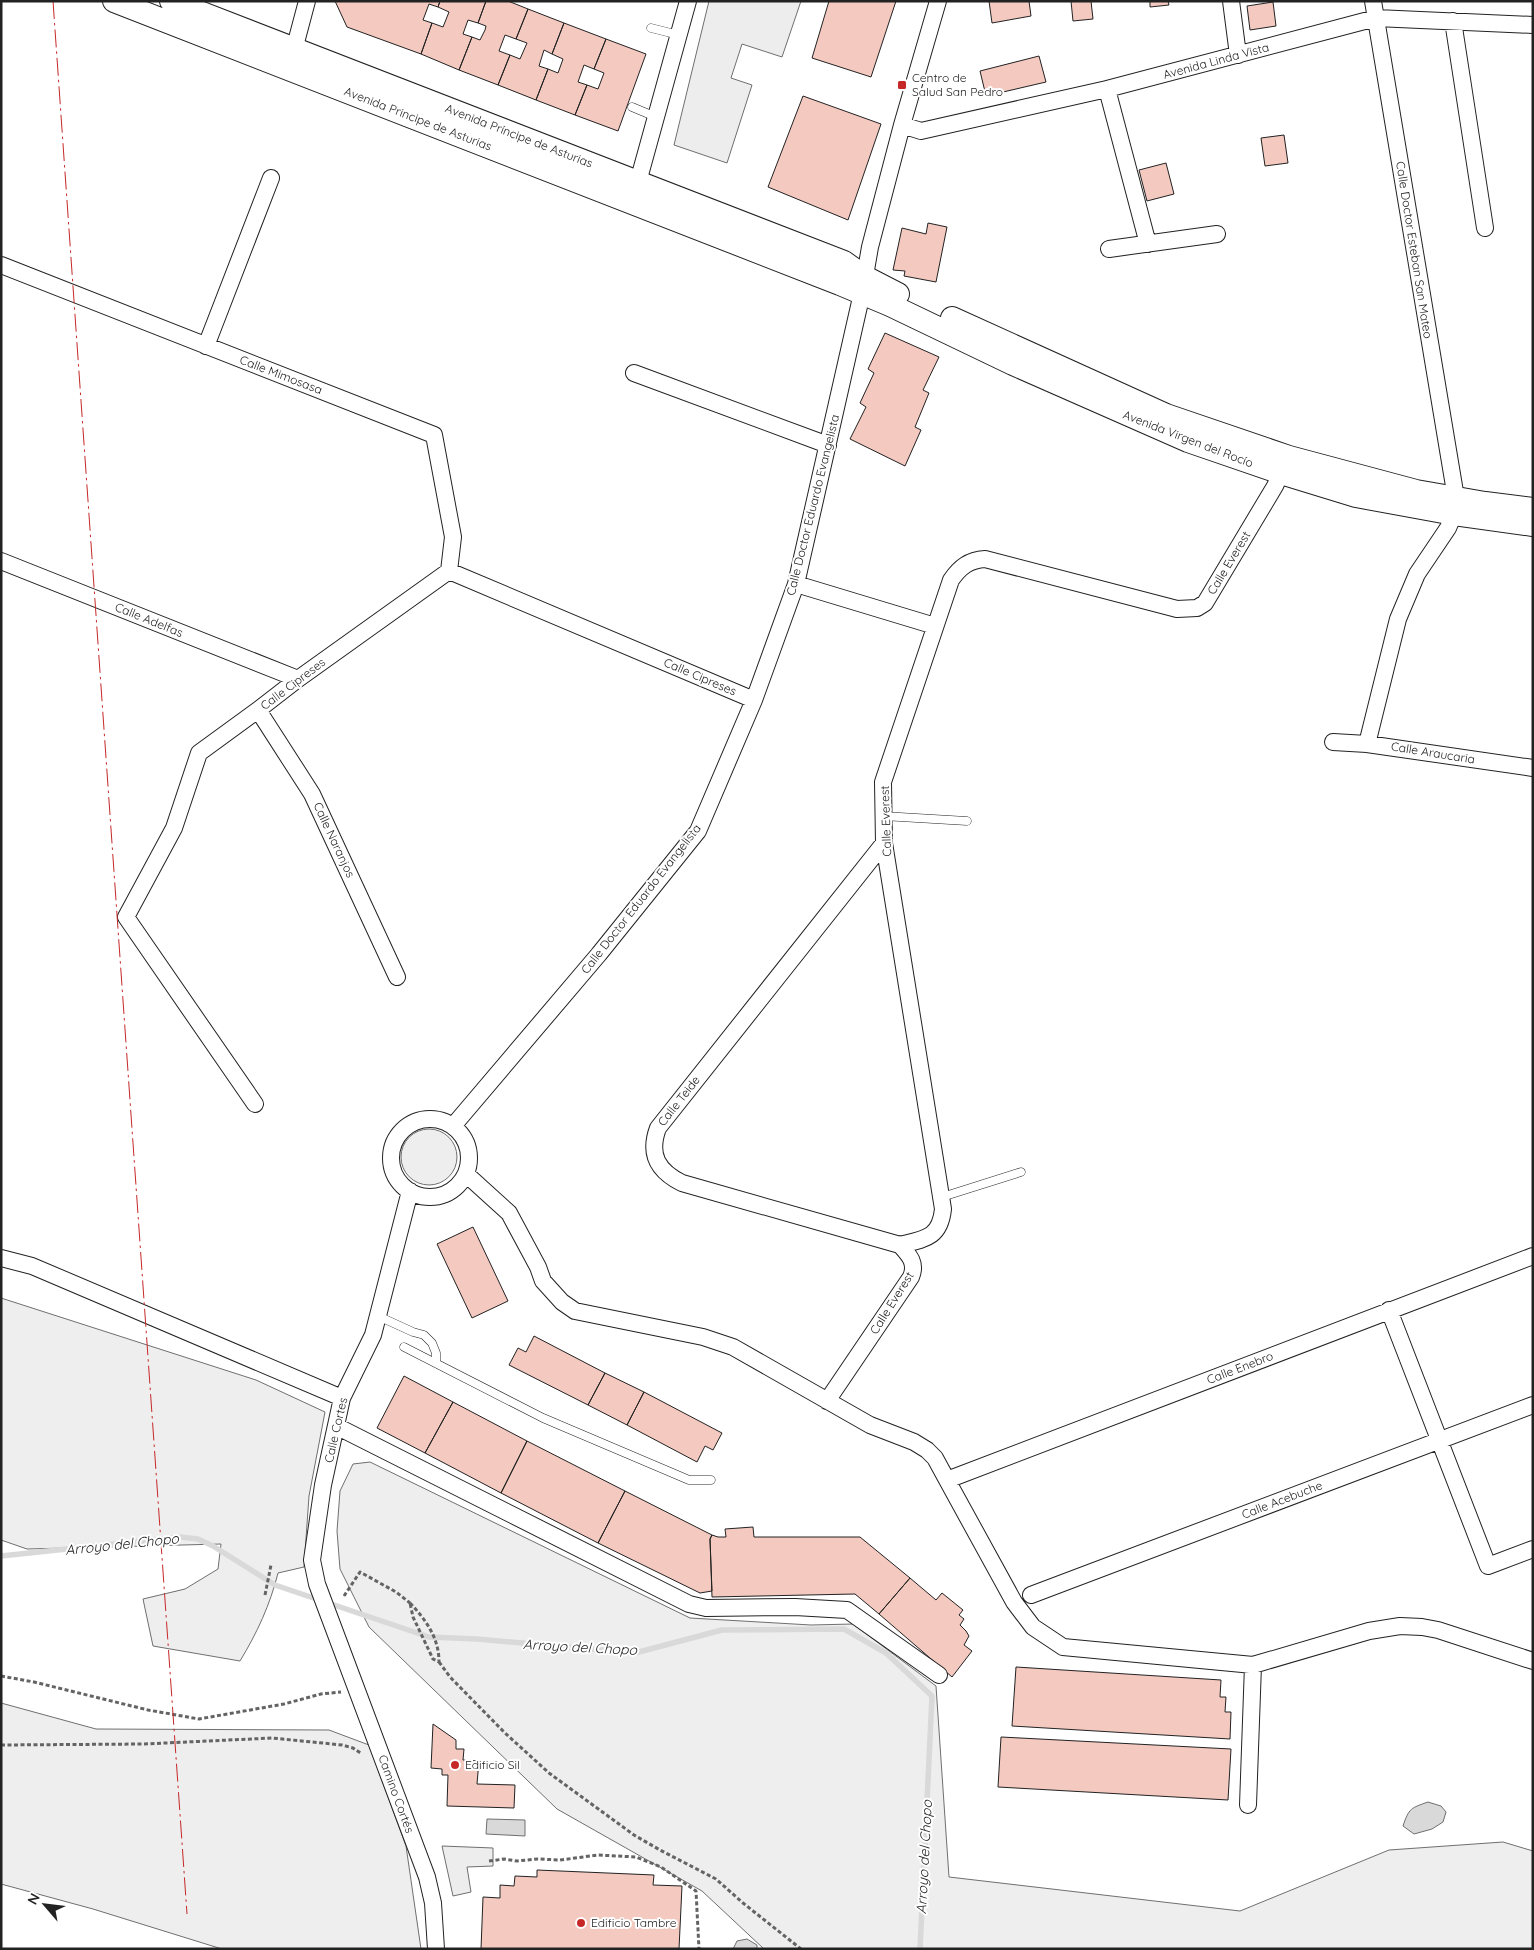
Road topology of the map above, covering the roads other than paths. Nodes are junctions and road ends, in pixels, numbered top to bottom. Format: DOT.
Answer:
graph roads {
  1 [pos="114,1"];
  2 [pos="171,1"];
  3 [pos="307,1"];
  4 [pos="688,1"];
  5 [pos="938,1"];
  6 [pos="1231,1"];
  7 [pos="1375,9"];
  8 [pos="1453,21"];
  9 [pos="1533,25"];
  10 [pos="651,28"];
  11 [pos="679,36"];
  12 [pos="294,50"];
  13 [pos="1238,55"];
  14 [pos="1107,89"];
  15 [pos="632,107"];
  16 [pos="656,117"];
  17 [pos="902,125"];
  18 [pos="271,178"];
  19 [pos="638,182"];
  20 [pos="1485,228"];
  21 [pos="1217,234"];
  22 [pos="1148,244"];
  23 [pos="1109,249"];
  24 [pos="1,265"];
  25 [pos="864,285"];
  26 [pos="206,346"];
  27 [pos="634,373"];
  28 [pos="828,446"];
  29 [pos="1281,474"];
  30 [pos="1455,506"];
  31 [pos="1533,508"];
  32 [pos="1533,525"];
  33 [pos="1,561"];
  34 [pos="449,571"];
  35 [pos="796,584"];
  36 [pos="935,626"];
  37 [pos="298,679"];
  38 [pos="754,700"];
  39 [pos="258,710"];
  40 [pos="1333,742"];
  41 [pos="1368,744"];
  42 [pos="1533,768"];
  43 [pos="883,816"];
  44 [pos="967,821"];
  45 [pos="884,843"];
  46 [pos="397,977"];
  47 [pos="255,1104"];
  48 [pos="453,1126"];
  49 [pos="1021,1172"];
  50 [pos="466,1174"];
  51 [pos="410,1192"];
  52 [pos="942,1197"];
  53 [pos="900,1245"];
  54 [pos="1533,1256"];
  55 [pos="1,1258"];
  56 [pos="1389,1310"];
  57 [pos="378,1316"];
  58 [pos="404,1347"];
  59 [pos="436,1363"];
  60 [pos="342,1398"];
  61 [pos="827,1401"];
  62 [pos="1533,1405"];
  63 [pos="336,1426"];
  64 [pos="1441,1440"];
  65 [pos="711,1480"];
  66 [pos="947,1480"];
  67 [pos="1533,1549"];
  68 [pos="1031,1595"];
  69 [pos="340,1644"];
  70 [pos="1533,1661"];
  71 [pos="1253,1665"];
  72 [pos="939,1674"];
  73 [pos="1248,1805"];
  74 [pos="436,1949"];
  1 -- 25 [label="street, Avenida Principe de Asturias"];
  2 -- 12 [label="street, Avenida Príncipe de Asturias"];
  3 -- 12 [label="street"];
  4 -- 11 [label="street"];
  5 -- 17 [label="street, Calle Doctor Eduardo Evangelista"];
  6 -- 13 [label="street"];
  7 -- 8 [label="street, Avenida Linda Vista"];
  7 -- 13 [label="street, Avenida Linda Vista"];
  7 -- 30 [label="street, Calle Doctor Esteban San Mateo"];
  8 -- 9 [label="street, Avenida Linda Vista"];
  8 -- 20 [label="street"];
  10 -- 11 [label="lane"];
  11 -- 16 [label="street"];
  12 -- 19 [label="street, Avenida Príncipe de Asturias"];
  13 -- 14 [label="street, Avenida Linda Vista"];
  14 -- 17 [label="street, Avenida Linda Vista"];
  14 -- 22 [label="street"];
  15 -- 16 [label="lane"];
  16 -- 19 [label="street"];
  17 -- 25 [label="street, Calle Doctor Eduardo Evangelista"];
  18 -- 26 [label="street"];
  19 -- 25 [label="street, Avenida Príncipe de Asturias"];
  21 -- 22 [label="street"];
  22 -- 23 [label="street"];
  24 -- 26 [label="street, Calle Mimosasa"];
  25 -- 28 [label="street, Calle Doctor Eduardo Evangelista"];
  25 -- 29 [label="street, Avenida Virgen del Rocío"];
  25 -- 30 [label="street, Avenida Virgen del Rocío"];
  26 -- 34 [label="street, Calle Mimosasa"];
  27 -- 28 [label="street"];
  28 -- 35 [label="street, Calle Doctor Eduardo Evangelista"];
  29 -- 30 [label="street, Avenida Virgen del Rocío"];
  29 -- 36 [label="street, Calle Everest"];
  30 -- 31 [label="street, Avenida Virgen del Rocío"];
  30 -- 32 [label="street, Avenida Virgen del Rocío"];
  30 -- 41 [label="street"];
  33 -- 37 [label="street, Calle Adelfas"];
  34 -- 37 [label="street, Calle Cipreses"];
  34 -- 38 [label="street, Calle Cipreses"];
  35 -- 36 [label="street"];
  35 -- 38 [label="street, Calle Doctor Eduardo Evangelista"];
  36 -- 43 [label="street, Calle Everest"];
  37 -- 39 [label="street, Calle Cipreses"];
  38 -- 48 [label="street, Calle Doctor Eduardo Evangelista"];
  39 -- 46 [label="street, Calle Naranjos"];
  39 -- 47 [label="street, Calle Cipreses"];
  40 -- 41 [label="street, Calle Araucaria"];
  41 -- 42 [label="street, Calle Araucaria"];
  43 -- 44 [label="lane"];
  43 -- 45 [label="street, Calle Everest"];
  45 -- 52 [label="street, Calle Everest"];
  45 -- 53 [label="street, Calle Teide"];
  48 -- 50 [label="street"];
  48 -- 51 [label="street"];
  49 -- 52 [label="lane"];
  50 -- 51 [label="street"];
  50 -- 61 [label="street"];
  51 -- 57 [label="street, Calle Cortes"];
  52 -- 53 [label="street, Calle Everest"];
  53 -- 61 [label="street, Calle Everest"];
  54 -- 56 [label="street, Calle Enebro"];
  55 -- 60 [label="street"];
  56 -- 64 [label="street"];
  56 -- 66 [label="street, Calle Enebro"];
  57 -- 59 [label="lane"];
  57 -- 60 [label="street, Calle Cortes"];
  58 -- 59 [label="lane"];
  59 -- 65 [label="lane"];
  60 -- 63 [label="street, Calle Cortes"];
  61 -- 66 [label="street"];
  62 -- 64 [label="street, Calle Acebuche"];
  63 -- 69 [label="street, Calle Cortes"];
  63 -- 72 [label="street"];
  64 -- 67 [label="street"];
  64 -- 68 [label="street, Calle Acebuche"];
  66 -- 71 [label="street"];
  69 -- 74 [label="street, Camino Cortés"];
  70 -- 71 [label="street"];
  71 -- 73 [label="street"];
}
